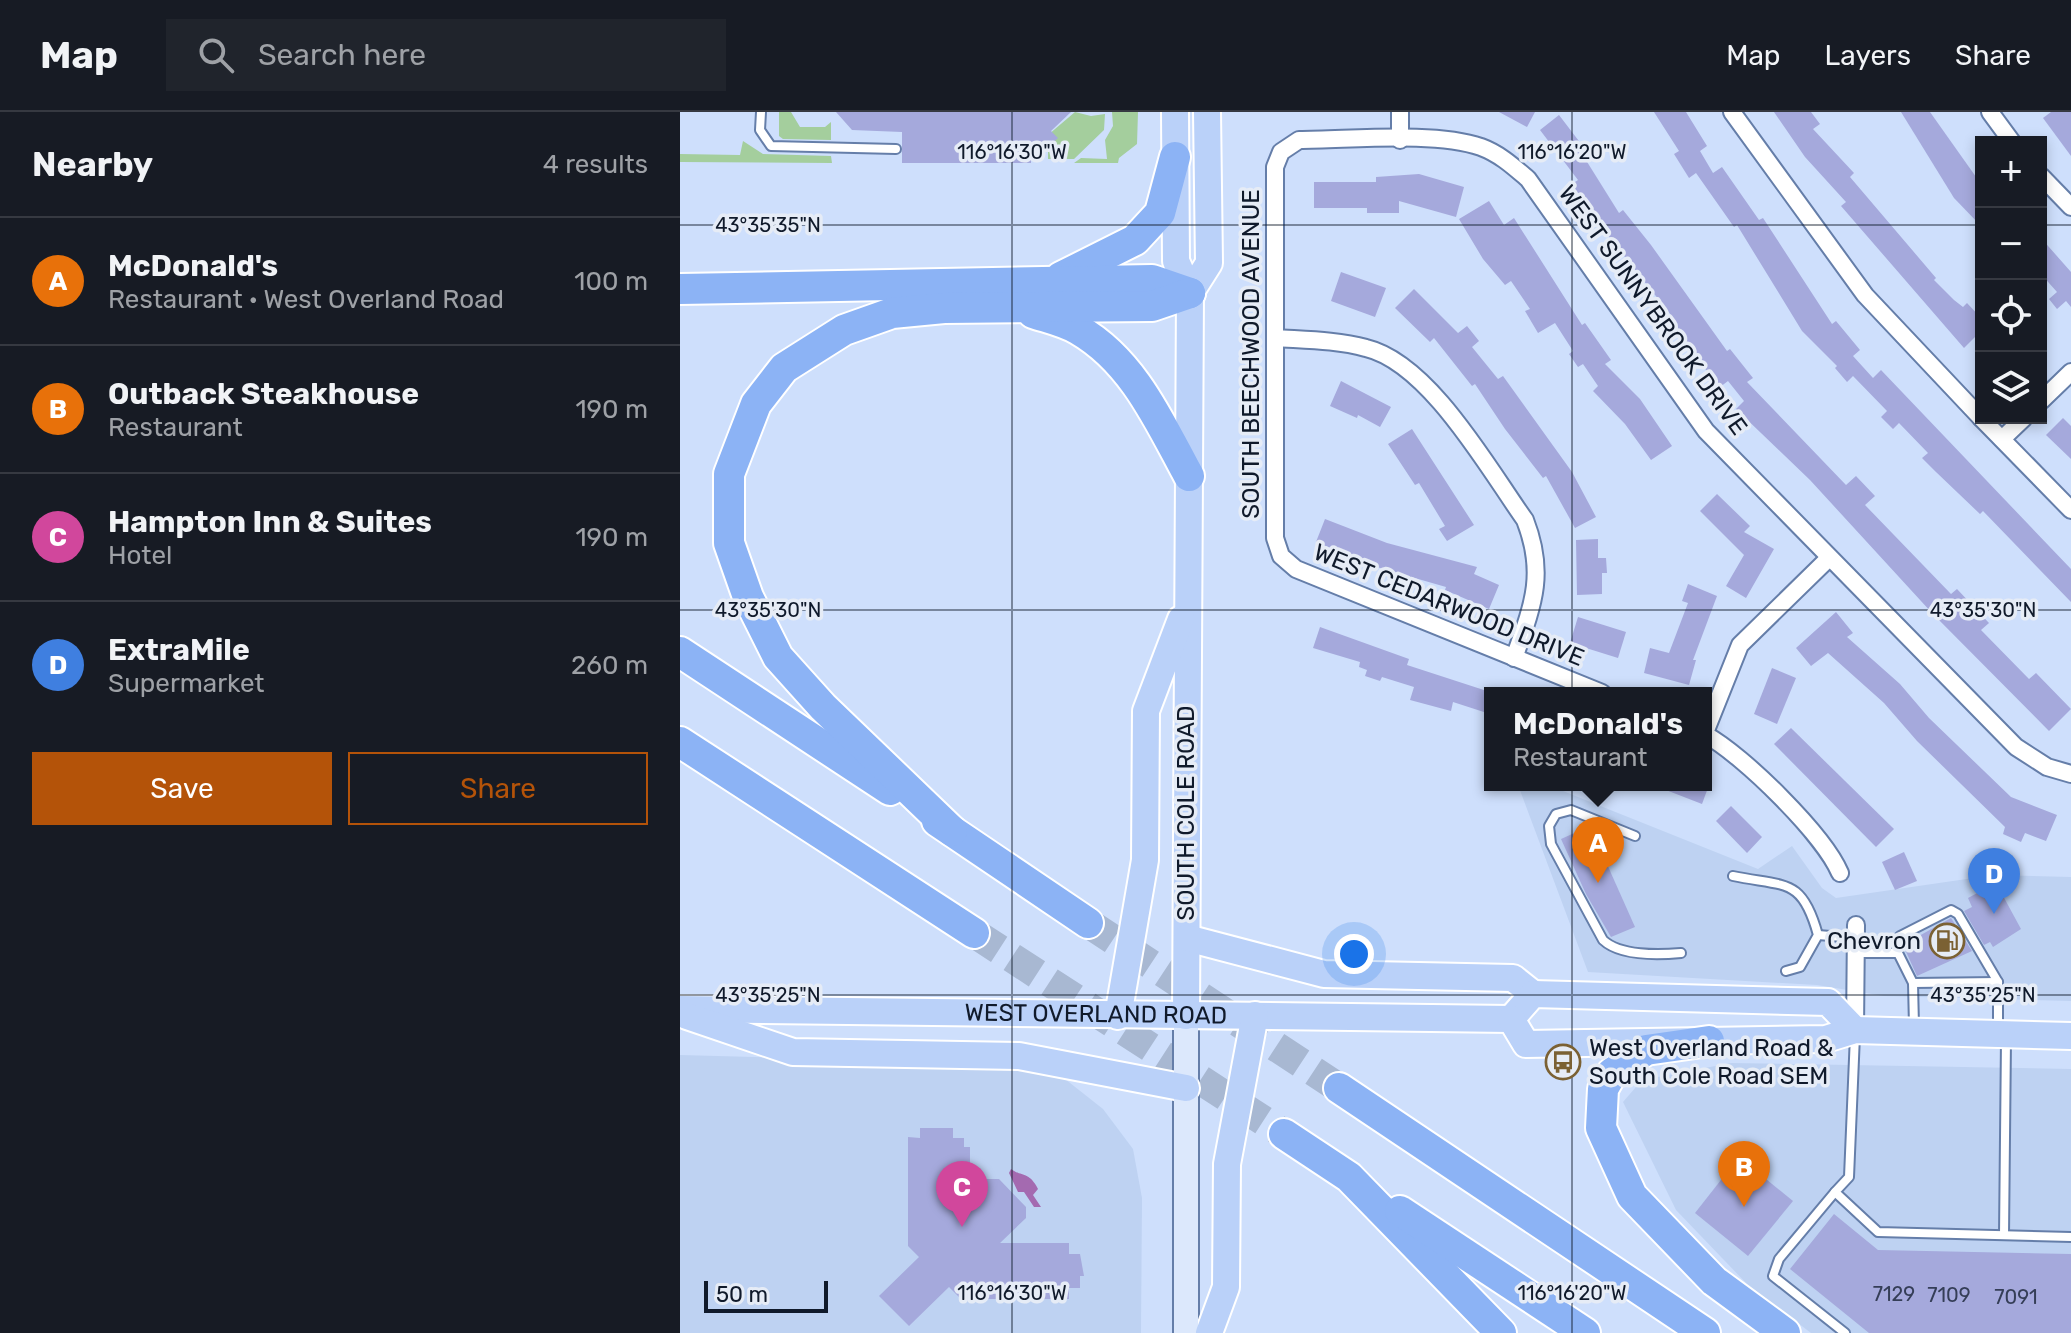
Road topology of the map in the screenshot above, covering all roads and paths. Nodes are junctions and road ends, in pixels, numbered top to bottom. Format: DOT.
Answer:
graph roads {
  1 [pos="761,112"];
  2 [pos="1175,112"];
  3 [pos="1207,112"];
  4 [pos="1400,112"];
  5 [pos="1732,112"];
  6 [pos="1990,112"];
  7 [pos="2008,136"];
  8 [pos="1400,140"];
  9 [pos="896,149"];
  10 [pos="1281,152"];
  11 [pos="1175,157"];
  12 [pos="2047,182"];
  13 [pos="2071,207"];
  14 [pos="680,274"];
  15 [pos="1048,283"];
  16 [pos="680,289"];
  17 [pos="772,290"];
  18 [pos="1190,293"];
  19 [pos="1016,307"];
  20 [pos="1275,338"];
  21 [pos="2071,372"];
  22 [pos="2047,395"];
  23 [pos="1975,412"];
  24 [pos="1987,424"];
  25 [pos="2018,424"];
  26 [pos="2002,439"];
  27 [pos="1189,476"];
  28 [pos="2071,510"];
  29 [pos="1281,556"];
  30 [pos="1829,558"];
  31 [pos="1186,604"];
  32 [pos="680,652"];
  33 [pos="1514,658"];
  34 [pos="1587,687"];
  35 [pos="1712,717"];
  36 [pos="1712,737"];
  37 [pos="680,742"];
  38 [pos="2071,774"];
  39 [pos="952,831"];
  40 [pos="1635,836"];
  41 [pos="1840,873"];
  42 [pos="1733,876"];
  43 [pos="1088,923"];
  44 [pos="974,933"];
  45 [pos="1818,935"];
  46 [pos="1187,938"];
  47 [pos="1856,939"];
  48 [pos="1681,953"];
  49 [pos="1898,953"];
  50 [pos="1786,971"];
  51 [pos="1998,982"];
  52 [pos="1913,983"];
  53 [pos="1533,994"];
  54 [pos="680,1011"];
  55 [pos="1255,1015"];
  56 [pos="1118,1016"];
  57 [pos="1186,1016"];
  58 [pos="1511,1019"];
  59 [pos="1855,1030"];
  60 [pos="1914,1032"];
  61 [pos="2002,1034"];
  62 [pos="2071,1036"];
  63 [pos="1709,1041"];
  64 [pos="1186,1088"];
  65 [pos="1339,1088"];
  66 [pos="1284,1134"];
  67 [pos="1349,1177"];
  68 [pos="1835,1192"];
  69 [pos="2004,1235"];
  70 [pos="2071,1237"];
  71 [pos="1186,1333"];
  72 [pos="1209,1333"];
  73 [pos="1501,1333"];
  74 [pos="1585,1333"];
  75 [pos="1705,1333"];
  76 [pos="1785,1333"];
  77 [pos="1845,1333"];
  1 -- 9 [label="lane"];
  2 -- 11 [label="main road, SOUTH COLE ROAD"];
  3 -- 18 [label="main road, SOUTH COLE ROAD"];
  4 -- 8 [label="street"];
  5 -- 23 [label="street"];
  6 -- 7 [label="street"];
  8 -- 10 [label="street, WEST SUNNYBROOK DRIVE"];
  8 -- 30 [label="street, WEST SUNNYBROOK DRIVE"];
  10 -- 20 [label="street, SOUTH BEECHWOOD AVENUE"];
  11 -- 15 [label="highway"];
  11 -- 18 [label="main road, SOUTH COLE ROAD"];
  12 -- 13 [label="street"];
  14 -- 17 [label="highway"];
  15 -- 17 [label="highway"];
  15 -- 18 [label="highway"];
  16 -- 17 [label="highway"];
  18 -- 19 [label="highway"];
  18 -- 27 [label="main road, SOUTH COLE ROAD"];
  19 -- 27 [label="highway"];
  19 -- 39 [label="highway"];
  20 -- 29 [label="street, SOUTH BEECHWOOD AVENUE"];
  20 -- 33 [label="street"];
  21 -- 22 [label="street"];
  24 -- 26 [label="street"];
  25 -- 26 [label="street"];
  26 -- 28 [label="street"];
  27 -- 31 [label="main road, SOUTH COLE ROAD"];
  29 -- 33 [label="street, WEST CEDARWOOD DRIVE"];
  30 -- 35 [label="street"];
  30 -- 38 [label="street, WEST SUNNYBROOK DRIVE"];
  31 -- 46 [label="main road, SOUTH COLE ROAD"];
  31 -- 56 [label="main road"];
  32 -- 39 [label="highway"];
  33 -- 34 [label="street, WEST CEDARWOOD DRIVE"];
  36 -- 41 [label="street"];
  37 -- 44 [label="highway"];
  39 -- 43 [label="highway"];
  40 -- 48 [label="lane"];
  42 -- 45 [label="lane"];
  45 -- 47 [label="lane"];
  45 -- 50 [label="lane"];
  46 -- 53 [label="main road"];
  46 -- 57 [label="main road, SOUTH COLE ROAD"];
  47 -- 49 [label="lane"];
  47 -- 59 [label="street"];
  49 -- 51 [label="lane"];
  49 -- 52 [label="lane"];
  51 -- 52 [label="lane"];
  51 -- 61 [label="lane"];
  52 -- 60 [label="lane"];
  53 -- 58 [label="main road"];
  53 -- 59 [label="main road"];
  54 -- 56 [label="main road, WEST OVERLAND ROAD"];
  54 -- 64 [label="main road"];
  55 -- 57 [label="main road, WEST OVERLAND ROAD"];
  55 -- 58 [label="main road, WEST OVERLAND ROAD"];
  55 -- 72 [label="main road"];
  56 -- 57 [label="main road, WEST OVERLAND ROAD"];
  57 -- 64 [label="main road, SOUTH COLE ROAD"];
  58 -- 63 [label="main road"];
  59 -- 60 [label="main road"];
  59 -- 63 [label="main road"];
  59 -- 68 [label="lane"];
  60 -- 61 [label="main road"];
  61 -- 62 [label="main road"];
  61 -- 69 [label="lane"];
  63 -- 76 [label="highway"];
  64 -- 71 [label="main road, SOUTH COLE ROAD"];
  65 -- 75 [label="highway"];
  66 -- 67 [label="highway"];
  67 -- 73 [label="highway"];
  67 -- 74 [label="highway"];
  68 -- 69 [label="lane"];
  68 -- 77 [label="lane"];
  69 -- 70 [label="lane"];
}
